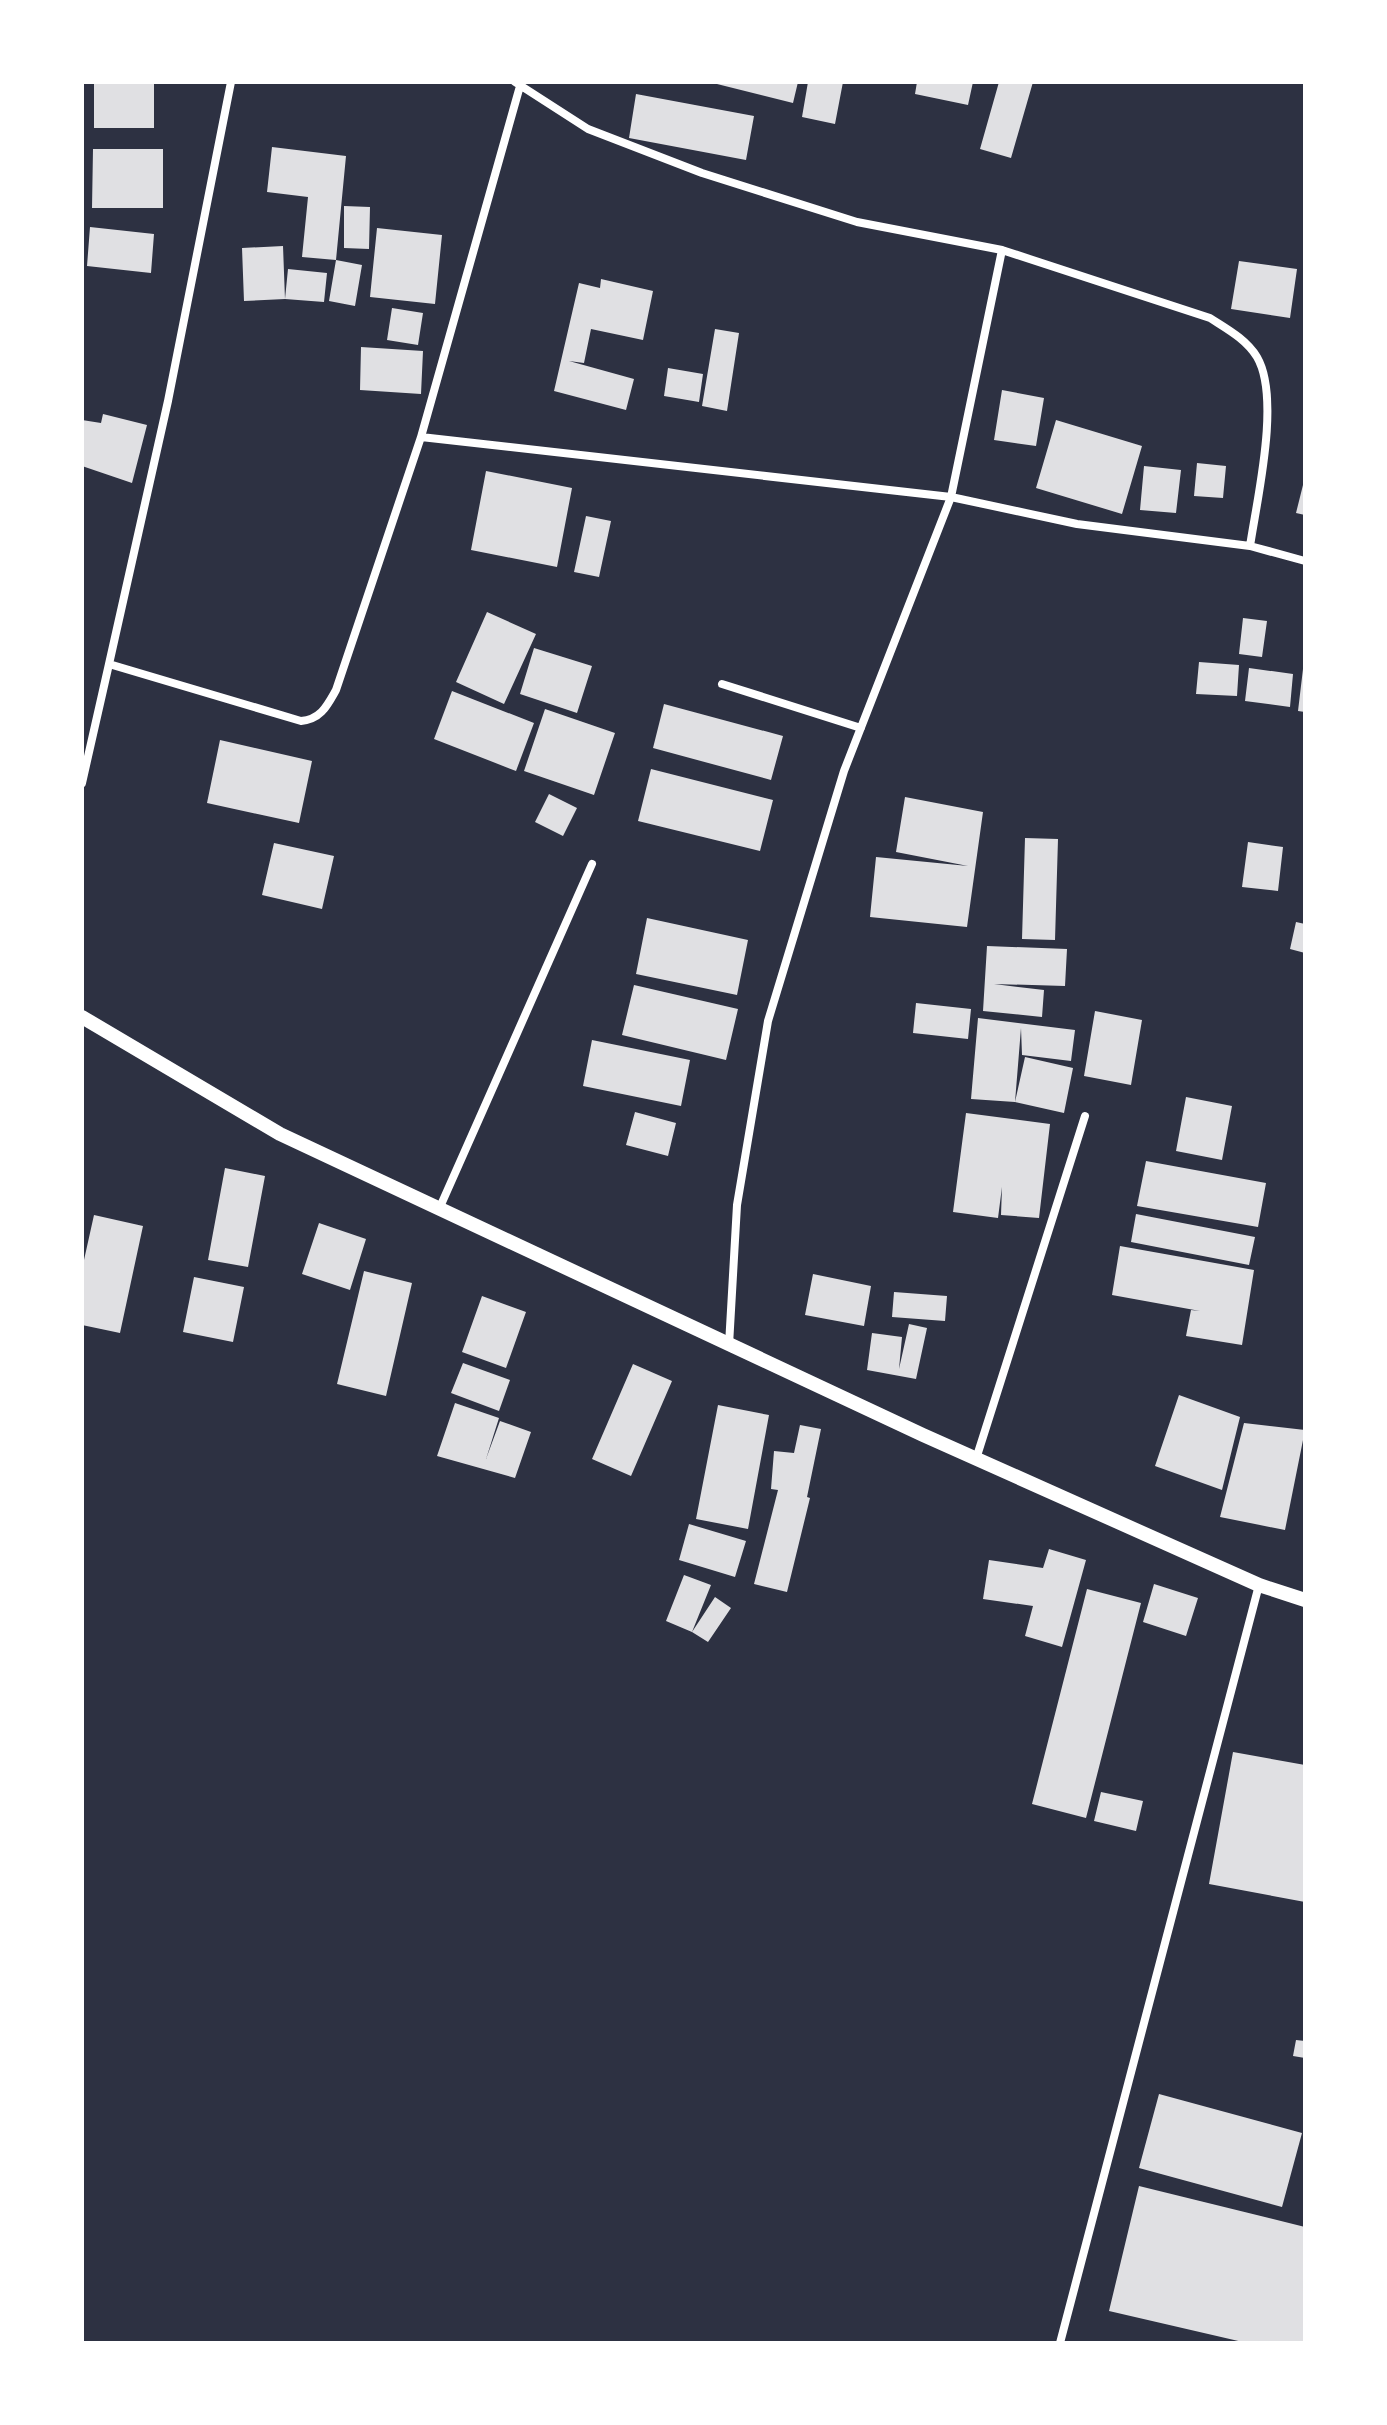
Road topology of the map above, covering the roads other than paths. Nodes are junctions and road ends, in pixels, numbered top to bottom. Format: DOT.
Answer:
graph roads {
  1 [pos="231,82"];
  2 [pos="517,84"];
  3 [pos="1002,250"];
  4 [pos="421,437"];
  5 [pos="951,497"];
  6 [pos="1250,546"];
  7 [pos="1305,561"];
  8 [pos="109,664"];
  9 [pos="722,684"];
  10 [pos="861,728"];
  11 [pos="82,783"];
  12 [pos="592,864"];
  13 [pos="82,1017"];
  14 [pos="1085,1116"];
  15 [pos="440,1207"];
  16 [pos="729,1345"];
  17 [pos="976,1459"];
  18 [pos="1259,1585"];
  19 [pos="1305,1600"];
  20 [pos="1060,2343"];
  1 -- 8 [label="street"];
  2 -- 3 [label="street"];
  2 -- 4 [label="street"];
  3 -- 5 [label="street"];
  3 -- 6 [label="street"];
  4 -- 5 [label="street"];
  4 -- 8 [label="street"];
  5 -- 6 [label="street"];
  5 -- 10 [label="street"];
  6 -- 7 [label="street"];
  8 -- 11 [label="street"];
  9 -- 10 [label="street"];
  10 -- 16 [label="street"];
  12 -- 15 [label="street"];
  13 -- 15 [label="street"];
  14 -- 17 [label="street"];
  15 -- 16 [label="street"];
  16 -- 17 [label="street"];
  17 -- 18 [label="street"];
  18 -- 19 [label="street"];
  18 -- 20 [label="street"];
}
